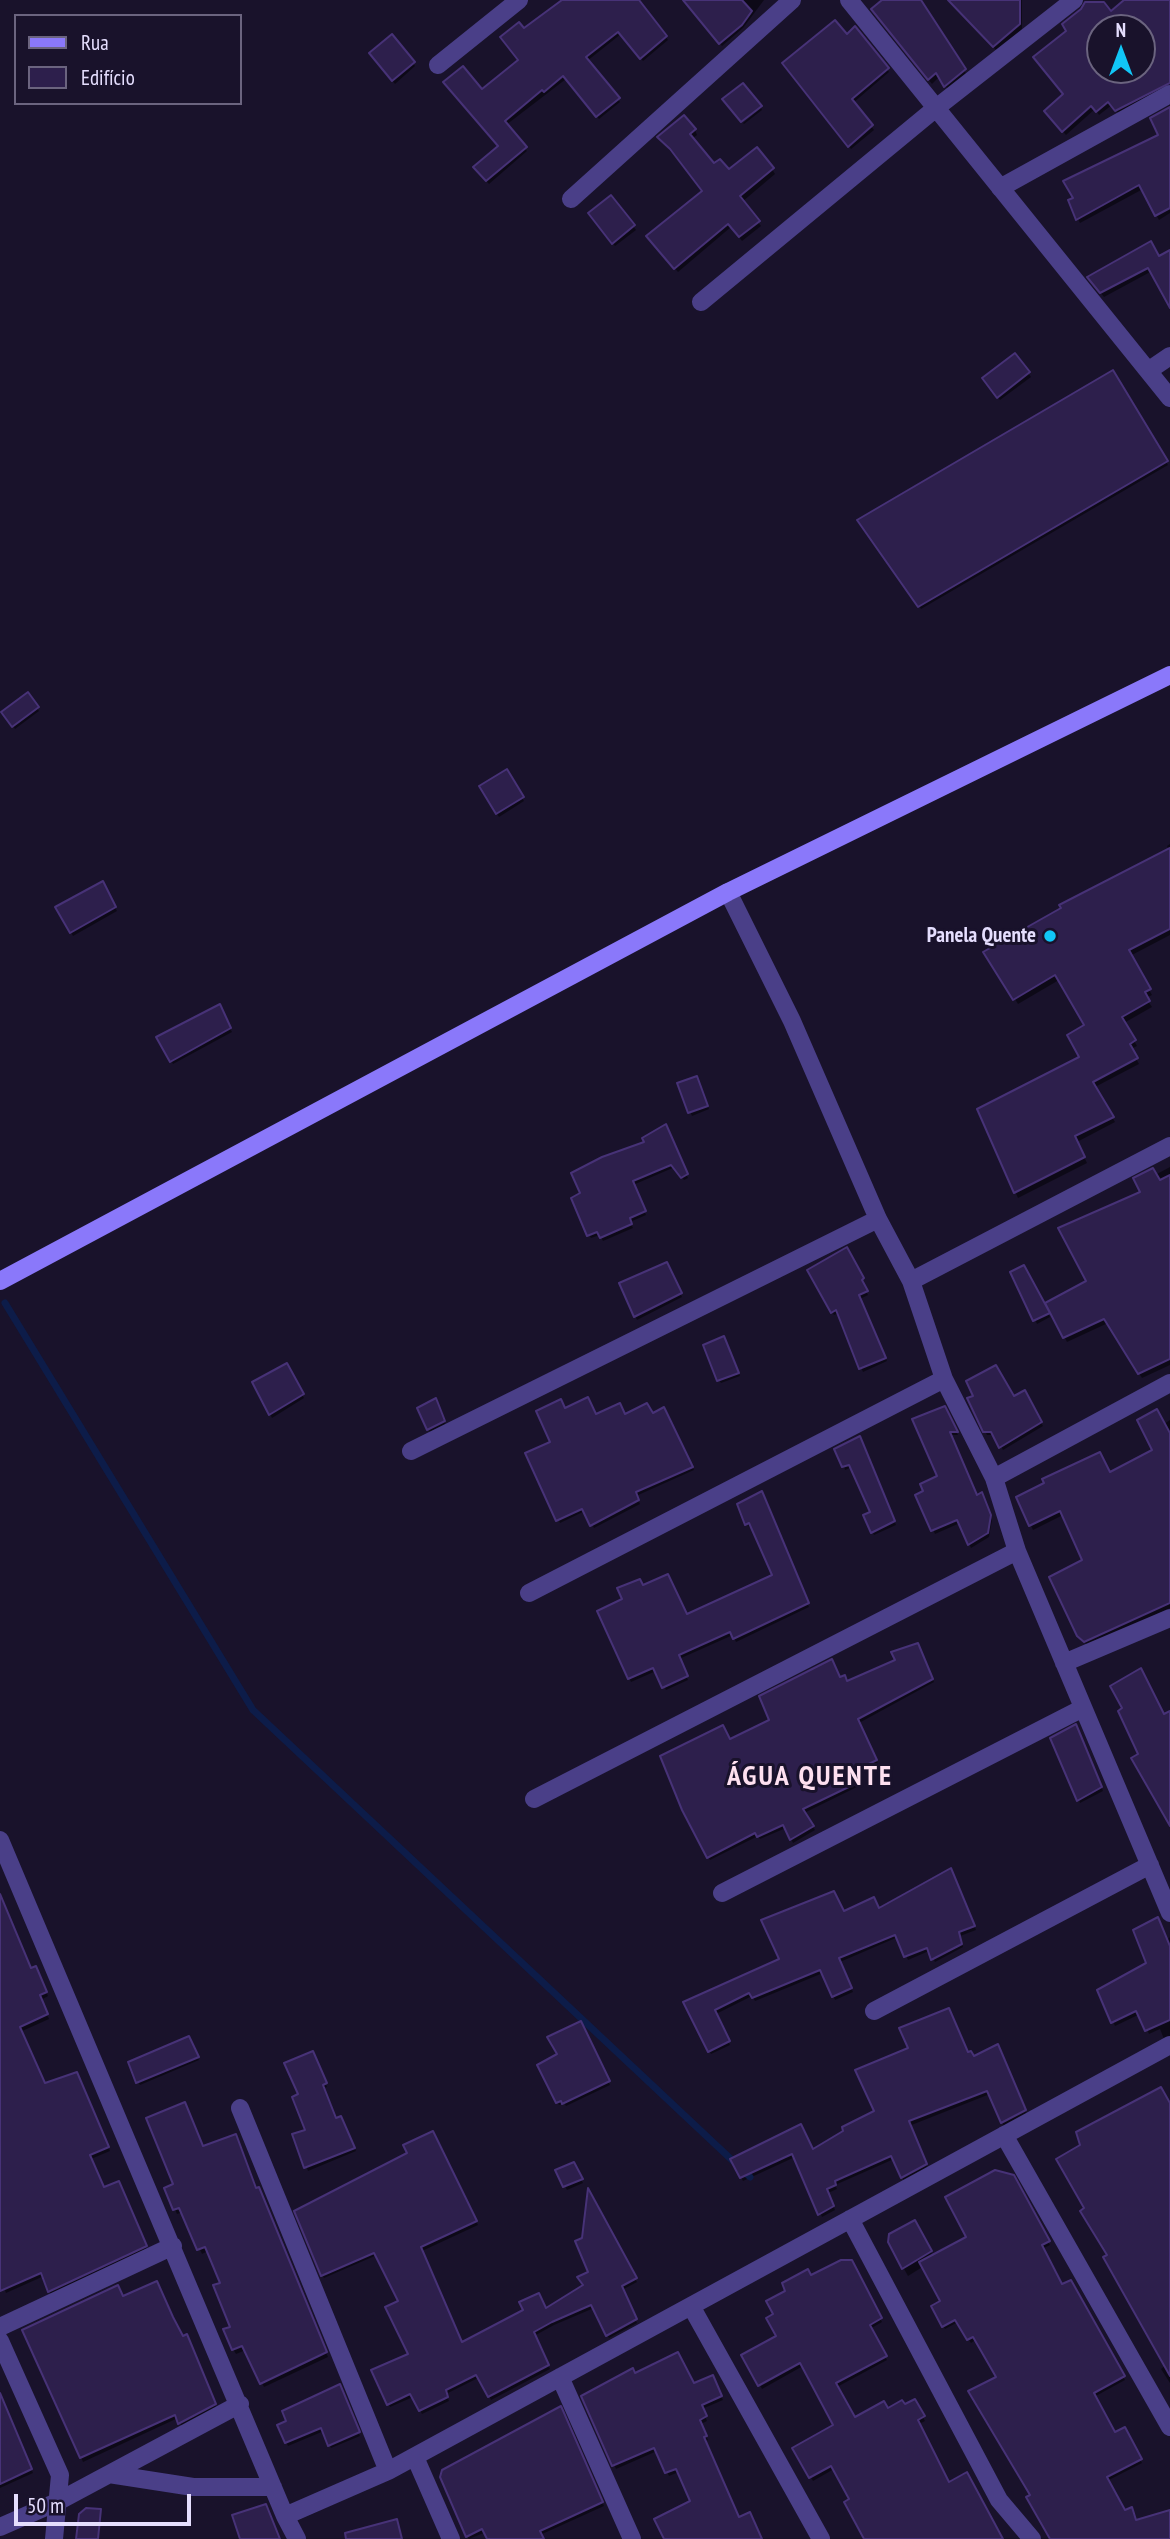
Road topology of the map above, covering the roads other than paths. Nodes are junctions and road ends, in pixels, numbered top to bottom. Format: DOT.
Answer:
graph roads {
  1 [pos="519,0"];
  2 [pos="792,0"];
  3 [pos="849,0"];
  4 [pos="1074,0"];
  5 [pos="438,65"];
  6 [pos="1170,94"];
  7 [pos="936,108"];
  8 [pos="1000,188"];
  9 [pos="571,199"];
  10 [pos="701,302"];
  11 [pos="1170,356"];
  12 [pos="1148,371"];
  13 [pos="1170,398"];
  14 [pos="1170,675"];
  15 [pos="728,892"];
  16 [pos="1170,1146"];
  17 [pos="878,1219"];
  18 [pos="0,1281"];
  19 [pos="911,1281"];
  20 [pos="944,1379"];
  21 [pos="1170,1383"];
  22 [pos="411,1451"];
  23 [pos="994,1478"];
  24 [pos="1017,1551"];
  25 [pos="529,1594"];
  26 [pos="1170,1618"];
  27 [pos="1064,1662"];
  28 [pos="1083,1708"];
  29 [pos="534,1799"];
  30 [pos="0,1840"];
  31 [pos="1150,1865"];
  32 [pos="722,1893"];
  33 [pos="1170,1913"];
  34 [pos="874,2011"];
  35 [pos="1170,2045"];
  36 [pos="240,2108"];
  37 [pos="1004,2135"];
  38 [pos="850,2219"];
  39 [pos="173,2246"];
  40 [pos="691,2306"];
  41 [pos="0,2327"];
  42 [pos="0,2341"];
  43 [pos="560,2377"];
  44 [pos="240,2403"];
  45 [pos="1170,2427"];
  46 [pos="415,2457"];
  47 [pos="388,2471"];
  48 [pos="109,2474"];
  49 [pos="273,2487"];
  50 [pos="58,2502"];
  51 [pos="285,2516"];
  52 [pos="0,2527"];
  53 [pos="54,2539"];
  54 [pos="296,2539"];
  55 [pos="451,2539"];
  56 [pos="632,2539"];
  57 [pos="821,2539"];
  58 [pos="1032,2539"];
  1 -- 5 [label="street"];
  2 -- 9 [label="street"];
  3 -- 7 [label="street"];
  4 -- 7 [label="street"];
  6 -- 8 [label="street"];
  7 -- 8 [label="street"];
  7 -- 10 [label="street"];
  8 -- 12 [label="street"];
  11 -- 12 [label="street"];
  12 -- 13 [label="street"];
  14 -- 15 [label="main road"];
  15 -- 17 [label="street"];
  15 -- 18 [label="main road"];
  16 -- 19 [label="street"];
  17 -- 19 [label="street"];
  17 -- 22 [label="street"];
  19 -- 20 [label="street"];
  20 -- 23 [label="street"];
  20 -- 25 [label="street"];
  21 -- 23 [label="street"];
  23 -- 24 [label="street"];
  24 -- 27 [label="street"];
  24 -- 29 [label="street"];
  26 -- 27 [label="street"];
  27 -- 28 [label="street"];
  28 -- 31 [label="street"];
  28 -- 32 [label="street"];
  30 -- 39 [label="street"];
  31 -- 33 [label="street"];
  31 -- 34 [label="street"];
  35 -- 37 [label="street"];
  36 -- 47 [label="street"];
  37 -- 38 [label="street"];
  37 -- 45 [label="street"];
  38 -- 40 [label="street"];
  38 -- 58 [label="street"];
  39 -- 41 [label="street"];
  39 -- 44 [label="street"];
  40 -- 43 [label="street"];
  40 -- 57 [label="street"];
  42 -- 50 [label="street"];
  43 -- 46 [label="street"];
  43 -- 56 [label="street"];
  44 -- 48 [label="street"];
  44 -- 49 [label="street"];
  46 -- 47 [label="street"];
  46 -- 55 [label="street"];
  47 -- 51 [label="street"];
  48 -- 49 [label="street"];
  48 -- 50 [label="street"];
  49 -- 51 [label="street"];
  50 -- 52 [label="street"];
  50 -- 53 [label="street"];
  51 -- 54 [label="street"];
}
